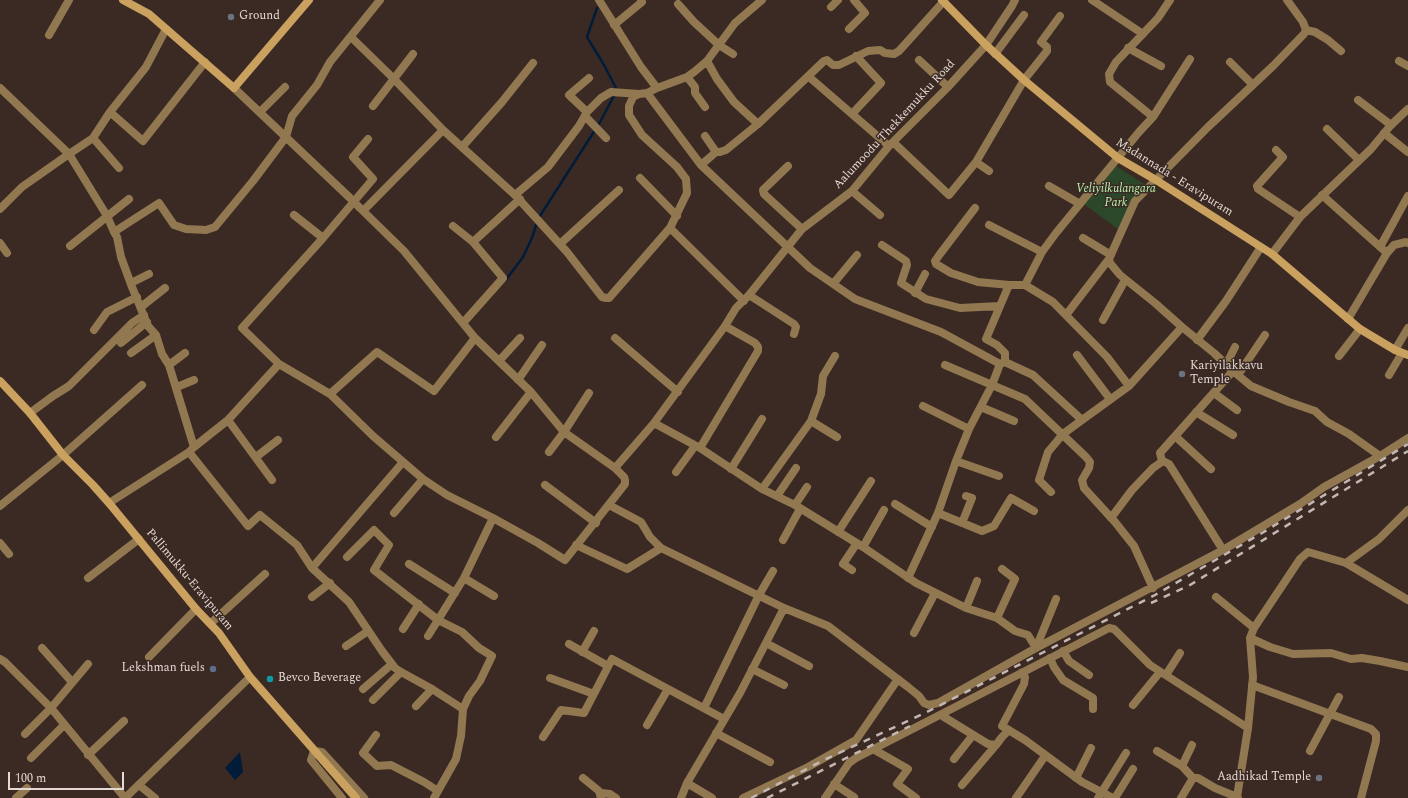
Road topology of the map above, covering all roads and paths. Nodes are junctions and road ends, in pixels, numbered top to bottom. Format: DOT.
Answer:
graph roads {
  1 [pos="69,0"];
  2 [pos="124,0"];
  3 [pos="309,0"];
  4 [pos="380,0"];
  5 [pos="599,0"];
  6 [pos="641,0"];
  7 [pos="762,0"];
  8 [pos="838,0"];
  9 [pos="854,0"];
  10 [pos="1015,0"];
  11 [pos="1092,0"];
  12 [pos="1170,0"];
  13 [pos="1287,0"];
  14 [pos="946,1"];
  15 [pos="678,4"];
  16 [pos="831,7"];
  17 [pos="1024,15"];
  18 [pos="1060,16"];
  19 [pos="614,25"];
  20 [pos="166,29"];
  21 [pos="849,29"];
  22 [pos="1306,30"];
  23 [pos="1143,34"];
  24 [pos="50,35"];
  25 [pos="352,37"];
  26 [pos="719,45"];
  27 [pos="986,45"];
  28 [pos="1128,48"];
  29 [pos="1340,51"];
  30 [pos="413,54"];
  31 [pos="733,54"];
  32 [pos="995,54"];
  33 [pos="856,56"];
  34 [pos="1190,59"];
  35 [pos="919,60"];
  36 [pos="707,61"];
  37 [pos="1399,61"];
  38 [pos="205,62"];
  39 [pos="1230,62"];
  40 [pos="533,63"];
  41 [pos="1161,66"];
  42 [pos="1408,66"];
  43 [pos="808,76"];
  44 [pos="687,77"];
  45 [pos="394,78"];
  46 [pos="589,78"];
  47 [pos="1024,80"];
  48 [pos="1253,85"];
  49 [pos="285,87"];
  50 [pos="948,87"];
  51 [pos="0,88"];
  52 [pos="234,88"];
  53 [pos="657,88"];
  54 [pos="643,93"];
  55 [pos="1358,100"];
  56 [pos="373,106"];
  57 [pos="705,107"];
  58 [pos="1408,109"];
  59 [pos="110,112"];
  60 [pos="260,112"];
  61 [pos="586,114"];
  62 [pos="852,114"];
  63 [pos="1153,117"];
  64 [pos="758,124"];
  65 [pos="1391,125"];
  66 [pos="1327,129"];
  67 [pos="443,130"];
  68 [pos="1384,133"];
  69 [pos="705,136"];
  70 [pos="93,138"];
  71 [pos="286,138"];
  72 [pos="606,138"];
  73 [pos="368,139"];
  74 [pos="891,144"];
  75 [pos="462,147"];
  76 [pos="1276,150"];
  77 [pos="716,152"];
  78 [pos="1408,152"];
  79 [pos="69,154"];
  80 [pos="1118,158"];
  81 [pos="1358,160"];
  82 [pos="976,162"];
  83 [pos="701,165"];
  84 [pos="788,166"];
  85 [pos="119,168"];
  86 [pos="989,171"];
  87 [pos="640,178"];
  88 [pos="1156,180"];
  89 [pos="1049,186"];
  90 [pos="619,190"];
  91 [pos="852,191"];
  92 [pos="1322,195"];
  93 [pos="1408,196"];
  94 [pos="518,197"];
  95 [pos="129,199"];
  96 [pos="1080,204"];
  97 [pos="975,208"];
  98 [pos="0,209"];
  99 [pos="361,209"];
  100 [pos="294,215"];
  101 [pos="880,215"];
  102 [pos="108,216"];
  103 [pos="676,216"];
  104 [pos="1300,217"];
  105 [pos="989,225"];
  106 [pos="453,226"];
  107 [pos="670,228"];
  108 [pos="802,229"];
  109 [pos="114,232"];
  110 [pos="323,238"];
  111 [pos="1083,238"];
  112 [pos="473,242"];
  113 [pos="1408,243"];
  114 [pos="0,244"];
  115 [pos="560,244"];
  116 [pos="882,245"];
  117 [pos="70,246"];
  118 [pos="1261,247"];
  119 [pos="1380,247"];
  120 [pos="787,248"];
  121 [pos="1042,252"];
  122 [pos="7,253"];
  123 [pos="1387,253"];
  124 [pos="1272,254"];
  125 [pos="857,255"];
  126 [pos="1110,257"];
  127 [pos="149,274"];
  128 [pos="925,274"];
  129 [pos="1125,280"];
  130 [pos="131,284"];
  131 [pos="833,284"];
  132 [pos="1009,285"];
  133 [pos="1025,285"];
  134 [pos="165,288"];
  135 [pos="915,292"];
  136 [pos="137,297"];
  137 [pos="746,298"];
  138 [pos="1000,306"];
  139 [pos="144,314"];
  140 [pos="1066,315"];
  141 [pos="1348,319"];
  142 [pos="1103,320"];
  143 [pos="463,323"];
  144 [pos="725,326"];
  145 [pos="1182,328"];
  146 [pos="1408,328"];
  147 [pos="1360,329"];
  148 [pos="94,330"];
  149 [pos="156,334"];
  150 [pos="794,334"];
  151 [pos="1265,335"];
  152 [pos="475,338"];
  153 [pos="520,338"];
  154 [pos="614,338"];
  155 [pos="1198,340"];
  156 [pos="121,343"];
  157 [pos="542,345"];
  158 [pos="1236,347"];
  159 [pos="131,353"];
  160 [pos="184,353"];
  161 [pos="1402,353"];
  162 [pos="1077,355"];
  163 [pos="834,356"];
  164 [pos="1339,356"];
  165 [pos="499,361"];
  166 [pos="1003,363"];
  167 [pos="279,364"];
  168 [pos="169,365"];
  169 [pos="945,365"];
  170 [pos="1232,371"];
  171 [pos="1389,376"];
  172 [pos="194,380"];
  173 [pos="518,380"];
  174 [pos="0,381"];
  175 [pos="142,385"];
  176 [pos="992,385"];
  177 [pos="1129,386"];
  178 [pos="177,387"];
  179 [pos="531,392"];
  180 [pos="678,392"];
  181 [pos="1214,393"];
  182 [pos="330,394"];
  183 [pos="589,394"];
  184 [pos="1110,399"];
  185 [pos="923,406"];
  186 [pos="981,407"];
  187 [pos="1237,410"];
  188 [pos="1196,412"];
  189 [pos="30,413"];
  190 [pos="762,419"];
  191 [pos="228,420"];
  192 [pos="1082,420"];
  193 [pos="811,421"];
  194 [pos="1014,421"];
  195 [pos="654,424"];
  196 [pos="969,429"];
  197 [pos="564,432"];
  198 [pos="1063,434"];
  199 [pos="1232,435"];
  200 [pos="1175,436"];
  201 [pos="496,437"];
  202 [pos="837,437"];
  203 [pos="1408,438"];
  204 [pos="278,440"];
  205 [pos="697,447"];
  206 [pos="191,449"];
  207 [pos="549,452"];
  208 [pos="63,455"];
  209 [pos="1380,456"];
  210 [pos="256,457"];
  211 [pos="956,461"];
  212 [pos="1162,461"];
  213 [pos="403,462"];
  214 [pos="615,468"];
  215 [pos="796,468"];
  216 [pos="1211,468"];
  217 [pos="731,469"];
  218 [pos="676,472"];
  219 [pos="999,476"];
  220 [pos="423,479"];
  221 [pos="272,480"];
  222 [pos="870,481"];
  223 [pos="545,485"];
  224 [pos="807,487"];
  225 [pos="762,489"];
  226 [pos="1051,492"];
  227 [pos="777,496"];
  228 [pos="966,496"];
  229 [pos="109,503"];
  230 [pos="895,504"];
  231 [pos="609,505"];
  232 [pos="0,506"];
  233 [pos="798,507"];
  234 [pos="884,510"];
  235 [pos="1408,510"];
  236 [pos="1034,511"];
  237 [pos="394,513"];
  238 [pos="938,513"];
  239 [pos="493,518"];
  240 [pos="1110,518"];
  241 [pos="596,523"];
  242 [pos="962,523"];
  243 [pos="932,527"];
  244 [pos="838,532"];
  245 [pos="139,539"];
  246 [pos="783,540"];
  247 [pos="0,542"];
  248 [pos="576,545"];
  249 [pos="860,545"];
  250 [pos="662,548"];
  251 [pos="1223,550"];
  252 [pos="9,554"];
  253 [pos="347,556"];
  254 [pos="1346,563"];
  255 [pos="409,564"];
  256 [pos="312,568"];
  257 [pos="1002,569"];
  258 [pos="852,570"];
  259 [pos="773,571"];
  260 [pos="265,574"];
  261 [pos="88,578"];
  262 [pos="464,578"];
  263 [pos="908,578"];
  264 [pos="977,581"];
  265 [pos="330,583"];
  266 [pos="1153,588"];
  267 [pos="455,593"];
  268 [pos="935,593"];
  269 [pos="759,595"];
  270 [pos="494,596"];
  271 [pos="312,597"];
  272 [pos="1216,597"];
  273 [pos="1056,599"];
  274 [pos="1408,600"];
  275 [pos="419,604"];
  276 [pos="784,608"];
  277 [pos="966,608"];
  278 [pos="196,609"];
  279 [pos="997,618"];
  280 [pos="438,620"];
  281 [pos="210,623"];
  282 [pos="1254,628"];
  283 [pos="403,629"];
  284 [pos="368,631"];
  285 [pos="594,631"];
  286 [pos="914,633"];
  287 [pos="428,636"];
  288 [pos="1250,638"];
  289 [pos="766,642"];
  290 [pos="569,644"];
  291 [pos="346,646"];
  292 [pos="42,648"];
  293 [pos="1036,648"];
  294 [pos="1063,651"];
  295 [pos="582,652"];
  296 [pos="1180,653"];
  297 [pos="149,657"];
  298 [pos="1050,658"];
  299 [pos="0,659"];
  300 [pos="88,664"];
  301 [pos="392,664"];
  302 [pos="608,666"];
  303 [pos="809,666"];
  304 [pos="1408,667"];
  305 [pos="752,669"];
  306 [pos="401,672"];
  307 [pos="1021,673"];
  308 [pos="1089,674"];
  309 [pos="1163,674"];
  310 [pos="250,677"];
  311 [pos="550,678"];
  312 [pos="898,679"];
  313 [pos="72,682"];
  314 [pos="784,685"];
  315 [pos="1252,685"];
  316 [pos="668,688"];
  317 [pos="362,689"];
  318 [pos="432,689"];
  319 [pos="594,694"];
  320 [pos="1339,697"];
  321 [pos="373,700"];
  322 [pos="1133,705"];
  323 [pos="416,706"];
  324 [pos="50,708"];
  325 [pos="704,708"];
  326 [pos="463,709"];
  327 [pos="1092,709"];
  328 [pos="942,714"];
  329 [pos="1330,714"];
  330 [pos="724,720"];
  331 [pos="124,721"];
  332 [pos="64,725"];
  333 [pos="647,725"];
  334 [pos="1248,728"];
  335 [pos="1009,730"];
  336 [pos="25,734"];
  337 [pos="716,734"];
  338 [pos="376,735"];
  339 [pos="974,735"];
  340 [pos="544,737"];
  341 [pos="996,745"];
  342 [pos="1192,745"];
  343 [pos="1091,748"];
  344 [pos="873,749"];
  345 [pos="314,751"];
  346 [pos="1157,751"];
  347 [pos="1310,751"];
  348 [pos="1126,753"];
  349 [pos="88,755"];
  350 [pos="1045,756"];
  351 [pos="31,758"];
  352 [pos="954,758"];
  353 [pos="770,762"];
  354 [pos="1182,766"];
  355 [pos="1133,769"];
  356 [pos="583,778"];
  357 [pos="1076,778"];
  358 [pos="1193,778"];
  359 [pos="687,783"];
  360 [pos="834,784"];
  361 [pos="139,785"];
  362 [pos="962,785"];
  363 [pos="27,788"];
  364 [pos="436,794"];
  365 [pos="601,795"];
  366 [pos="1100,795"];
  367 [pos="854,797"];
  368 [pos="16,798"];
  369 [pos="125,798"];
  370 [pos="155,798"];
  371 [pos="342,798"];
  372 [pos="356,798"];
  373 [pos="364,798"];
  374 [pos="616,798"];
  375 [pos="681,798"];
  376 [pos="712,798"];
  377 [pos="743,798"];
  378 [pos="825,798"];
  379 [pos="916,798"];
  380 [pos="1016,798"];
  381 [pos="1114,798"];
  382 [pos="1181,798"];
  383 [pos="1238,798"];
  384 [pos="1361,798"];
  1 -- 24 [label="street"];
  2 -- 20 [label="main road"];
  3 -- 52 [label="main road"];
  4 -- 25 [label="street"];
  5 -- 19 [label="street"];
  6 -- 19 [label="street"];
  7 -- 26 [label="street"];
  8 -- 16 [label="street"];
  9 -- 21 [label="street"];
  10 -- 27 [label="street, Aalumoodu Thekkemukku Road"];
  11 -- 23 [label="street"];
  12 -- 23 [label="street"];
  13 -- 22 [label="street"];
  14 -- 27 [label="main road, Madannada - Eravipuram"];
  14 -- 33 [label="street"];
  15 -- 26 [label="street"];
  17 -- 32 [label="street"];
  18 -- 47 [label="street"];
  19 -- 53 [label="street"];
  20 -- 38 [label="main road"];
  20 -- 59 [label="street"];
  22 -- 29 [label="street"];
  22 -- 48 [label="street"];
  23 -- 28 [label="street"];
  25 -- 45 [label="street"];
  25 -- 71 [label="street"];
  26 -- 31 [label="street"];
  26 -- 36 [label="street"];
  27 -- 32 [label="main road, Madannada - Eravipuram"];
  27 -- 50 [label="street, Aalumoodu Thekkemukku Road"];
  28 -- 41 [label="street"];
  28 -- 63 [label="street"];
  30 -- 45 [label="street"];
  32 -- 47 [label="main road, Madannada - Eravipuram"];
  33 -- 43 [label="street"];
  33 -- 62 [label="street"];
  34 -- 63 [label="street"];
  35 -- 50 [label="street"];
  36 -- 44 [label="street"];
  36 -- 64 [label="street"];
  37 -- 42 [label="street"];
  38 -- 52 [label="main road"];
  38 -- 59 [label="street"];
  39 -- 48 [label="street"];
  40 -- 75 [label="street"];
  43 -- 62 [label="street"];
  43 -- 64 [label="street"];
  44 -- 53 [label="street"];
  44 -- 57 [label="street"];
  45 -- 56 [label="street"];
  45 -- 67 [label="street"];
  46 -- 61 [label="street"];
  47 -- 80 [label="main road, Madannada - Eravipuram"];
  47 -- 82 [label="street"];
  48 -- 88 [label="street"];
  49 -- 60 [label="street"];
  50 -- 74 [label="street, Aalumoodu Thekkemukku Road"];
  51 -- 79 [label="street"];
  52 -- 60 [label="street"];
  53 -- 54 [label="street"];
  54 -- 61 [label="street"];
  54 -- 83 [label="street"];
  54 -- 103 [label="street"];
  55 -- 65 [label="street"];
  58 -- 65 [label="street"];
  59 -- 70 [label="street"];
  60 -- 71 [label="street"];
  61 -- 72 [label="street"];
  61 -- 94 [label="street"];
  62 -- 74 [label="street"];
  63 -- 80 [label="street"];
  64 -- 77 [label="street"];
  65 -- 68 [label="street"];
  66 -- 81 [label="street"];
  67 -- 75 [label="street"];
  67 -- 99 [label="street"];
  68 -- 78 [label="street"];
  68 -- 81 [label="street"];
  69 -- 77 [label="street"];
  70 -- 79 [label="street"];
  70 -- 85 [label="street"];
  71 -- 99 [label="street, bridge"];
  71 -- 109 [label="street"];
  73 -- 110 [label="street"];
  74 -- 82 [label="street"];
  74 -- 91 [label="street, Aalumoodu Thekkemukku Road"];
  75 -- 94 [label="street"];
  76 -- 104 [label="street"];
  77 -- 83 [label="street"];
  79 -- 98 [label="street"];
  79 -- 102 [label="street"];
  80 -- 88 [label="main road, Madannada - Eravipuram"];
  80 -- 96 [label="street"];
  81 -- 92 [label="street"];
  82 -- 86 [label="street"];
  83 -- 120 [label="street"];
  84 -- 108 [label="street"];
  87 -- 103 [label="street"];
  88 -- 118 [label="main road, Madannada - Eravipuram"];
  88 -- 126 [label="street"];
  89 -- 96 [label="street"];
  90 -- 115 [label="street"];
  91 -- 101 [label="street"];
  91 -- 108 [label="street, Aalumoodu Thekkemukku Road"];
  92 -- 104 [label="street"];
  92 -- 119 [label="street"];
  93 -- 119 [label="street"];
  94 -- 112 [label="street"];
  94 -- 115 [label="street"];
  95 -- 102 [label="street"];
  96 -- 121 [label="street"];
  97 -- 132 [label="street"];
  99 -- 143 [label="street"];
  100 -- 110 [label="street"];
  102 -- 109 [label="street"];
  102 -- 117 [label="street"];
  103 -- 107 [label="street"];
  104 -- 124 [label="street"];
  105 -- 121 [label="street"];
  106 -- 112 [label="street"];
  107 -- 115 [label="street"];
  107 -- 137 [label="street"];
  108 -- 120 [label="street, Aalumoodu Thekkemukku Road"];
  109 -- 130 [label="street"];
  110 -- 167 [label="street"];
  111 -- 126 [label="street"];
  112 -- 143 [label="street"];
  113 -- 123 [label="street"];
  114 -- 122 [label="street"];
  116 -- 135 [label="street"];
  118 -- 124 [label="main road, Madannada - Eravipuram"];
  118 -- 155 [label="street"];
  119 -- 123 [label="street"];
  120 -- 131 [label="street"];
  120 -- 137 [label="street, Aalumoodu Thekkemukku Road"];
  121 -- 133 [label="street"];
  123 -- 141 [label="street"];
  124 -- 141 [label="main road, Madannada - Eravipuram"];
  125 -- 131 [label="street"];
  126 -- 129 [label="street"];
  126 -- 140 [label="street"];
  127 -- 130 [label="street"];
  128 -- 135 [label="street"];
  129 -- 142 [label="street"];
  129 -- 145 [label="street"];
  130 -- 136 [label="street"];
  131 -- 166 [label="street"];
  132 -- 133 [label="street"];
  132 -- 138 [label="street"];
  133 -- 140 [label="street"];
  134 -- 139 [label="street"];
  135 -- 138 [label="street"];
  136 -- 139 [label="street"];
  136 -- 148 [label="street"];
  137 -- 144 [label="street, Aalumoodu Thekkemukku Road"];
  137 -- 150 [label="street"];
  138 -- 166 [label="street"];
  139 -- 149 [label="street"];
  139 -- 156 [label="street"];
  139 -- 189 [label="street"];
  140 -- 177 [label="street"];
  141 -- 147 [label="main road, Madannada - Eravipuram"];
  143 -- 152 [label="street"];
  144 -- 180 [label="street, Aalumoodu Thekkemukku Road"];
  144 -- 205 [label="street"];
  145 -- 155 [label="street"];
  145 -- 177 [label="street"];
  146 -- 161 [label="street"];
  147 -- 161 [label="main road, Madannada - Eravipuram"];
  147 -- 164 [label="street"];
  149 -- 159 [label="street"];
  149 -- 168 [label="street"];
  151 -- 170 [label="street"];
  152 -- 165 [label="street"];
  152 -- 182 [label="street"];
  153 -- 165 [label="street"];
  154 -- 180 [label="street"];
  155 -- 170 [label="street"];
  157 -- 173 [label="street"];
  158 -- 170 [label="street"];
  160 -- 168 [label="street"];
  161 -- 171 [label="street"];
  162 -- 184 [label="street"];
  163 -- 193 [label="street"];
  165 -- 173 [label="street"];
  166 -- 176 [label="street"];
  166 -- 192 [label="street"];
  167 -- 182 [label="street"];
  167 -- 191 [label="street"];
  168 -- 178 [label="street"];
  169 -- 176 [label="street"];
  170 -- 181 [label="street"];
  170 -- 209 [label="street"];
  172 -- 178 [label="street"];
  173 -- 179 [label="street"];
  174 -- 189 [label="main road, Pallimukku-Eravipuram"];
  175 -- 208 [label="street"];
  176 -- 186 [label="street"];
  176 -- 198 [label="street"];
  177 -- 184 [label="street"];
  178 -- 206 [label="street"];
  179 -- 197 [label="street"];
  179 -- 201 [label="street"];
  180 -- 195 [label="street, Aalumoodu Thekkemukku Road"];
  181 -- 187 [label="street"];
  181 -- 188 [label="street"];
  182 -- 213 [label="street"];
  183 -- 197 [label="street"];
  184 -- 192 [label="street"];
  185 -- 196 [label="street"];
  186 -- 194 [label="street"];
  186 -- 196 [label="street"];
  188 -- 199 [label="street"];
  188 -- 200 [label="street"];
  189 -- 208 [label="main road, Pallimukku-Eravipuram"];
  190 -- 217 [label="street"];
  191 -- 206 [label="street"];
  191 -- 210 [label="street"];
  192 -- 198 [label="street"];
  193 -- 202 [label="street"];
  193 -- 225 [label="street"];
  195 -- 205 [label="street"];
  195 -- 214 [label="street, Aalumoodu Thekkemukku Road"];
  196 -- 211 [label="street"];
  197 -- 207 [label="street"];
  197 -- 214 [label="street"];
  198 -- 226 [label="street"];
  198 -- 240 [label="street"];
  200 -- 212 [label="street"];
  200 -- 216 [label="street"];
  203 -- 209 [label="street"];
  204 -- 210 [label="street"];
  205 -- 217 [label="street"];
  205 -- 218 [label="street"];
  206 -- 229 [label="street"];
  206 -- 256 [label="street"];
  208 -- 229 [label="main road, Pallimukku-Eravipuram"];
  208 -- 232 [label="street"];
  209 -- 251 [label="street"];
  210 -- 221 [label="street"];
  211 -- 219 [label="street"];
  211 -- 238 [label="street"];
  212 -- 240 [label="street"];
  212 -- 251 [label="street"];
  213 -- 220 [label="street"];
  213 -- 256 [label="street"];
  214 -- 231 [label="street"];
  215 -- 227 [label="street"];
  217 -- 225 [label="street"];
  220 -- 237 [label="street"];
  220 -- 239 [label="street"];
  222 -- 244 [label="street"];
  223 -- 241 [label="street"];
  224 -- 233 [label="street"];
  225 -- 227 [label="street"];
  227 -- 233 [label="street"];
  228 -- 242 [label="street"];
  229 -- 245 [label="main road, Pallimukku-Eravipuram"];
  230 -- 243 [label="street"];
  231 -- 241 [label="street"];
  231 -- 250 [label="street"];
  233 -- 244 [label="street"];
  233 -- 246 [label="street"];
  234 -- 249 [label="street"];
  235 -- 254 [label="street"];
  236 -- 242 [label="street"];
  238 -- 242 [label="street"];
  238 -- 243 [label="street"];
  239 -- 248 [label="street"];
  239 -- 262 [label="street"];
  240 -- 266 [label="street"];
  241 -- 248 [label="street"];
  243 -- 263 [label="street"];
  244 -- 249 [label="street"];
  245 -- 261 [label="street"];
  245 -- 278 [label="main road, Pallimukku-Eravipuram"];
  247 -- 252 [label="street"];
  248 -- 250 [label="street"];
  249 -- 258 [label="street"];
  249 -- 263 [label="street"];
  250 -- 269 [label="street"];
  251 -- 266 [label="street"];
  253 -- 275 [label="street"];
  254 -- 274 [label="street"];
  254 -- 282 [label="street"];
  255 -- 267 [label="street"];
  256 -- 265 [label="street"];
  257 -- 279 [label="street"];
  259 -- 269 [label="street"];
  260 -- 281 [label="street"];
  262 -- 267 [label="street"];
  262 -- 270 [label="street"];
  263 -- 268 [label="street"];
  264 -- 277 [label="street"];
  265 -- 271 [label="street"];
  265 -- 284 [label="street"];
  266 -- 293 [label="street"];
  267 -- 280 [label="street"];
  268 -- 277 [label="street"];
  268 -- 286 [label="street"];
  269 -- 276 [label="street"];
  269 -- 325 [label="street"];
  272 -- 282 [label="street"];
  273 -- 293 [label="street"];
  275 -- 280 [label="street"];
  275 -- 283 [label="street"];
  276 -- 289 [label="street"];
  276 -- 312 [label="street"];
  277 -- 279 [label="street"];
  278 -- 281 [label="main road, Pallimukku-Eravipuram"];
  278 -- 297 [label="street"];
  279 -- 293 [label="street"];
  280 -- 287 [label="street"];
  280 -- 326 [label="street"];
  281 -- 310 [label="main road, Pallimukku-Eravipuram"];
  282 -- 288 [label="street"];
  284 -- 291 [label="street"];
  284 -- 301 [label="street"];
  285 -- 295 [label="street"];
  288 -- 304 [label="street"];
  288 -- 315 [label="street"];
  289 -- 303 [label="street"];
  289 -- 305 [label="street"];
  290 -- 295 [label="street"];
  292 -- 313 [label="street"];
  293 -- 312 [label="street"];
  294 -- 298 [label="street"];
  294 -- 308 [label="street"];
  294 -- 309 [label="street"];
  295 -- 302 [label="street"];
  296 -- 309 [label="street"];
  298 -- 307 [label="street"];
  298 -- 327 [label="street"];
  299 -- 324 [label="street"];
  300 -- 313 [label="street"];
  301 -- 306 [label="street"];
  301 -- 317 [label="street"];
  302 -- 316 [label="street"];
  302 -- 319 [label="street"];
  305 -- 314 [label="street"];
  305 -- 330 [label="street"];
  306 -- 318 [label="street"];
  306 -- 321 [label="street"];
  307 -- 328 [label="street"];
  307 -- 335 [label="street"];
  309 -- 322 [label="street"];
  309 -- 334 [label="street"];
  310 -- 345 [label="main road, Pallimukku-Eravipuram"];
  310 -- 361 [label="street"];
  311 -- 319 [label="street"];
  312 -- 377 [label="street"];
  313 -- 324 [label="street"];
  315 -- 329 [label="street"];
  315 -- 334 [label="street"];
  316 -- 325 [label="street"];
  316 -- 333 [label="street"];
  318 -- 323 [label="street"];
  318 -- 326 [label="street"];
  319 -- 340 [label="street"];
  320 -- 329 [label="street"];
  324 -- 332 [label="street"];
  324 -- 336 [label="street"];
  325 -- 330 [label="street"];
  326 -- 364 [label="street"];
  328 -- 339 [label="street"];
  328 -- 344 [label="street"];
  329 -- 347 [label="street"];
  329 -- 384 [label="street"];
  330 -- 337 [label="street"];
  331 -- 349 [label="street"];
  332 -- 349 [label="street"];
  332 -- 351 [label="street"];
  334 -- 383 [label="street"];
  335 -- 341 [label="street"];
  335 -- 350 [label="street"];
  337 -- 353 [label="street"];
  337 -- 359 [label="street"];
  338 -- 364 [label="street"];
  339 -- 341 [label="street"];
  339 -- 352 [label="street"];
  341 -- 362 [label="street"];
  342 -- 354 [label="street"];
  343 -- 357 [label="street"];
  344 -- 360 [label="street"];
  344 -- 379 [label="street"];
  345 -- 371 [label="street"];
  345 -- 372 [label="main road, Pallimukku-Eravipuram"];
  345 -- 373 [label="street"];
  346 -- 354 [label="street"];
  348 -- 366 [label="street"];
  349 -- 369 [label="street"];
  350 -- 357 [label="street"];
  350 -- 380 [label="street"];
  354 -- 358 [label="street"];
  355 -- 381 [label="street"];
  356 -- 365 [label="street"];
  357 -- 366 [label="street"];
  358 -- 382 [label="street"];
  358 -- 383 [label="street"];
  359 -- 375 [label="street"];
  359 -- 376 [label="street"];
  360 -- 367 [label="street"];
  360 -- 378 [label="street"];
  361 -- 369 [label="street"];
  361 -- 370 [label="street"];
  363 -- 368 [label="street"];
  365 -- 374 [label="street"];
  366 -- 381 [label="street"];
}
